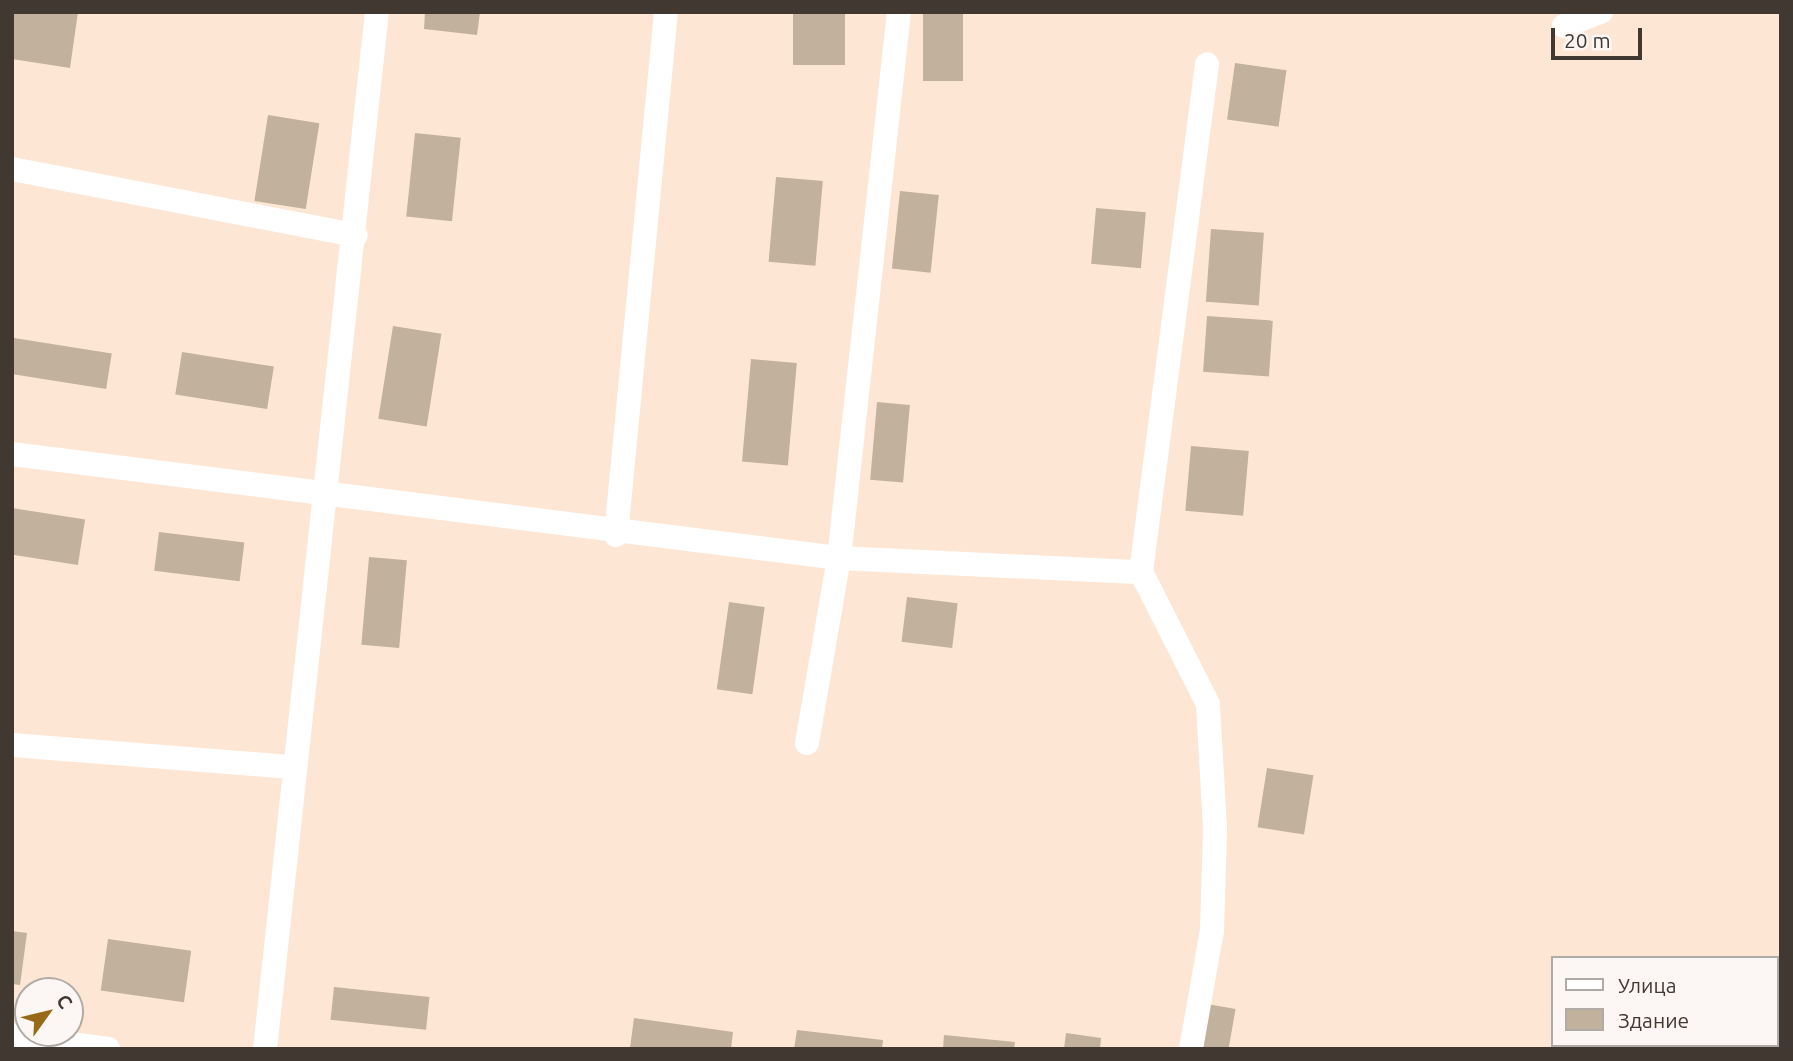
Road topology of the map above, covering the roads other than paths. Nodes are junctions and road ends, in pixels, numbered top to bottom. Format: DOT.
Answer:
graph roads {
  1 [pos="377,12"];
  2 [pos="666,12"];
  3 [pos="899,12"];
  4 [pos="1601,12"];
  5 [pos="1564,26"];
  6 [pos="1208,64"];
  7 [pos="12,169"];
  8 [pos="356,235"];
  9 [pos="12,454"];
  10 [pos="323,496"];
  11 [pos="617,535"];
  12 [pos="839,558"];
  13 [pos="1141,572"];
  14 [pos="807,743"];
  15 [pos="12,745"];
  16 [pos="294,767"];
  17 [pos="12,1036"];
  18 [pos="108,1049"];
  19 [pos="265,1049"];
  20 [pos="1191,1049"];
  1 -- 8 [label="street"];
  2 -- 11 [label="street"];
  3 -- 12 [label="street"];
  4 -- 5 [label="street"];
  6 -- 13 [label="street"];
  7 -- 8 [label="street"];
  8 -- 10 [label="street"];
  9 -- 10 [label="street"];
  10 -- 11 [label="street"];
  10 -- 16 [label="street"];
  11 -- 12 [label="street"];
  12 -- 13 [label="street"];
  12 -- 14 [label="street"];
  13 -- 20 [label="street"];
  15 -- 16 [label="street"];
  16 -- 19 [label="street"];
  17 -- 18 [label="street"];
}
